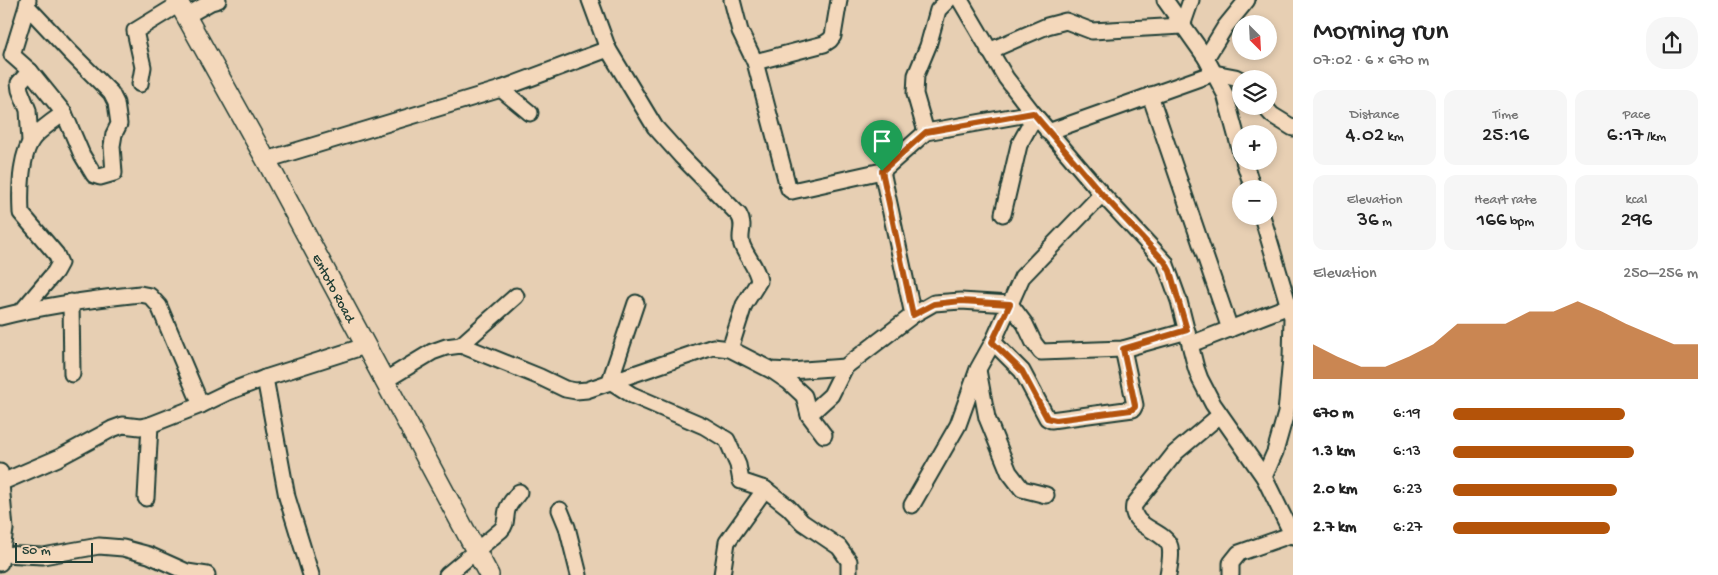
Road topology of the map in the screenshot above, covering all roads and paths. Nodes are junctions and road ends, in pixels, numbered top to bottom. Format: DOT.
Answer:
graph roads {
  1 [pos="218,0"];
  2 [pos="590,0"];
  3 [pos="732,0"];
  4 [pos="839,0"];
  5 [pos="948,0"];
  6 [pos="960,0"];
  7 [pos="1165,0"];
  8 [pos="1190,0"];
  9 [pos="1247,0"];
  10 [pos="28,3"];
  11 [pos="180,7"];
  12 [pos="1182,26"];
  13 [pos="608,49"];
  14 [pos="989,51"];
  15 [pos="6,54"];
  16 [pos="1206,58"];
  17 [pos="755,62"];
  18 [pos="30,71"];
  19 [pos="1214,72"];
  20 [pos="1232,76"];
  21 [pos="140,84"];
  22 [pos="501,89"];
  23 [pos="1150,95"];
  24 [pos="64,113"];
  25 [pos="530,113"];
  26 [pos="1034,114"];
  27 [pos="1272,115"];
  28 [pos="1233,125"];
  29 [pos="1293,128"];
  30 [pos="926,132"];
  31 [pos="1048,132"];
  32 [pos="30,142"];
  33 [pos="266,160"];
  34 [pos="882,171"];
  35 [pos="1102,194"];
  36 [pos="1003,214"];
  37 [pos="1265,225"];
  38 [pos="516,296"];
  39 [pos="71,302"];
  40 [pos="636,303"];
  41 [pos="1010,304"];
  42 [pos="22,311"];
  43 [pos="1291,313"];
  44 [pos="913,315"];
  45 [pos="0,317"];
  46 [pos="1230,329"];
  47 [pos="1189,337"];
  48 [pos="992,342"];
  49 [pos="460,345"];
  50 [pos="365,346"];
  51 [pos="730,349"];
  52 [pos="1123,349"];
  53 [pos="1292,358"];
  54 [pos="844,367"];
  55 [pos="978,369"];
  56 [pos="771,370"];
  57 [pos="72,374"];
  58 [pos="265,378"];
  59 [pos="384,381"];
  60 [pos="610,381"];
  61 [pos="201,405"];
  62 [pos="1220,415"];
  63 [pos="809,416"];
  64 [pos="150,425"];
  65 [pos="824,435"];
  66 [pos="0,478"];
  67 [pos="1264,478"];
  68 [pos="765,489"];
  69 [pos="519,492"];
  70 [pos="1046,495"];
  71 [pos="146,498"];
  72 [pos="912,505"];
  73 [pos="560,510"];
  74 [pos="1293,535"];
  75 [pos="477,552"];
  76 [pos="1,559"];
  77 [pos="186,573"];
  78 [pos="207,575"];
  79 [pos="311,575"];
  80 [pos="447,575"];
  81 [pos="489,575"];
  82 [pos="579,575"];
  83 [pos="722,575"];
  84 [pos="848,575"];
  85 [pos="1168,575"];
  86 [pos="1231,575"];
  1 -- 11 [label="street"];
  2 -- 13 [label="street"];
  3 -- 17 [label="street"];
  4 -- 17 [label="street"];
  5 -- 30 [label="street"];
  6 -- 14 [label="street"];
  7 -- 12 [label="street"];
  8 -- 12 [label="street"];
  9 -- 16 [label="street"];
  10 -- 15 [label="street"];
  10 -- 24 [label="street"];
  11 -- 21 [label="street"];
  11 -- 33 [label="main road, Entoto Road"];
  12 -- 14 [label="street"];
  12 -- 16 [label="street"];
  13 -- 22 [label="street"];
  13 -- 51 [label="street"];
  14 -- 26 [label="street"];
  15 -- 18 [label="street"];
  16 -- 19 [label="street"];
  17 -- 34 [label="street"];
  18 -- 24 [label="street"];
  18 -- 32 [label="street"];
  19 -- 20 [label="street"];
  19 -- 23 [label="street"];
  19 -- 28 [label="street"];
  22 -- 25 [label="street"];
  22 -- 33 [label="street"];
  23 -- 31 [label="street"];
  23 -- 46 [label="street"];
  24 -- 32 [label="street"];
  26 -- 30 [label="street"];
  26 -- 31 [label="street"];
  26 -- 36 [label="street"];
  27 -- 29 [label="street"];
  30 -- 34 [label="street"];
  31 -- 35 [label="street"];
  32 -- 42 [label="street"];
  33 -- 50 [label="main road, Entoto Road"];
  34 -- 44 [label="street"];
  35 -- 41 [label="street"];
  35 -- 47 [label="street"];
  37 -- 43 [label="street"];
  38 -- 49 [label="street"];
  39 -- 42 [label="street"];
  39 -- 57 [label="street"];
  39 -- 61 [label="street"];
  40 -- 60 [label="street"];
  41 -- 44 [label="street"];
  41 -- 48 [label="street"];
  41 -- 52 [label="street"];
  42 -- 45 [label="street"];
  43 -- 46 [label="street"];
  43 -- 53 [label="street"];
  44 -- 54 [label="street"];
  46 -- 47 [label="street"];
  47 -- 52 [label="street"];
  47 -- 62 [label="street"];
  48 -- 52 [label="street"];
  48 -- 55 [label="street"];
  49 -- 59 [label="street"];
  49 -- 60 [label="street"];
  50 -- 58 [label="street"];
  50 -- 59 [label="main road, Entoto Road"];
  51 -- 56 [label="street"];
  51 -- 60 [label="street"];
  53 -- 67 [label="street"];
  54 -- 56 [label="street"];
  54 -- 63 [label="street"];
  55 -- 70 [label="street"];
  55 -- 72 [label="street"];
  56 -- 63 [label="street"];
  58 -- 61 [label="street"];
  58 -- 79 [label="street"];
  59 -- 75 [label="main road, Entoto Road"];
  60 -- 68 [label="street"];
  61 -- 64 [label="street"];
  62 -- 67 [label="street"];
  62 -- 85 [label="street"];
  63 -- 65 [label="street"];
  64 -- 66 [label="street"];
  64 -- 71 [label="street"];
  66 -- 76 [label="street"];
  67 -- 74 [label="street"];
  68 -- 83 [label="street"];
  68 -- 84 [label="street"];
  69 -- 75 [label="street"];
  73 -- 82 [label="street"];
  74 -- 86 [label="street"];
  75 -- 80 [label="street"];
  75 -- 81 [label="main road, Entoto Road"];
  76 -- 77 [label="street"];
  77 -- 78 [label="street"];
}
